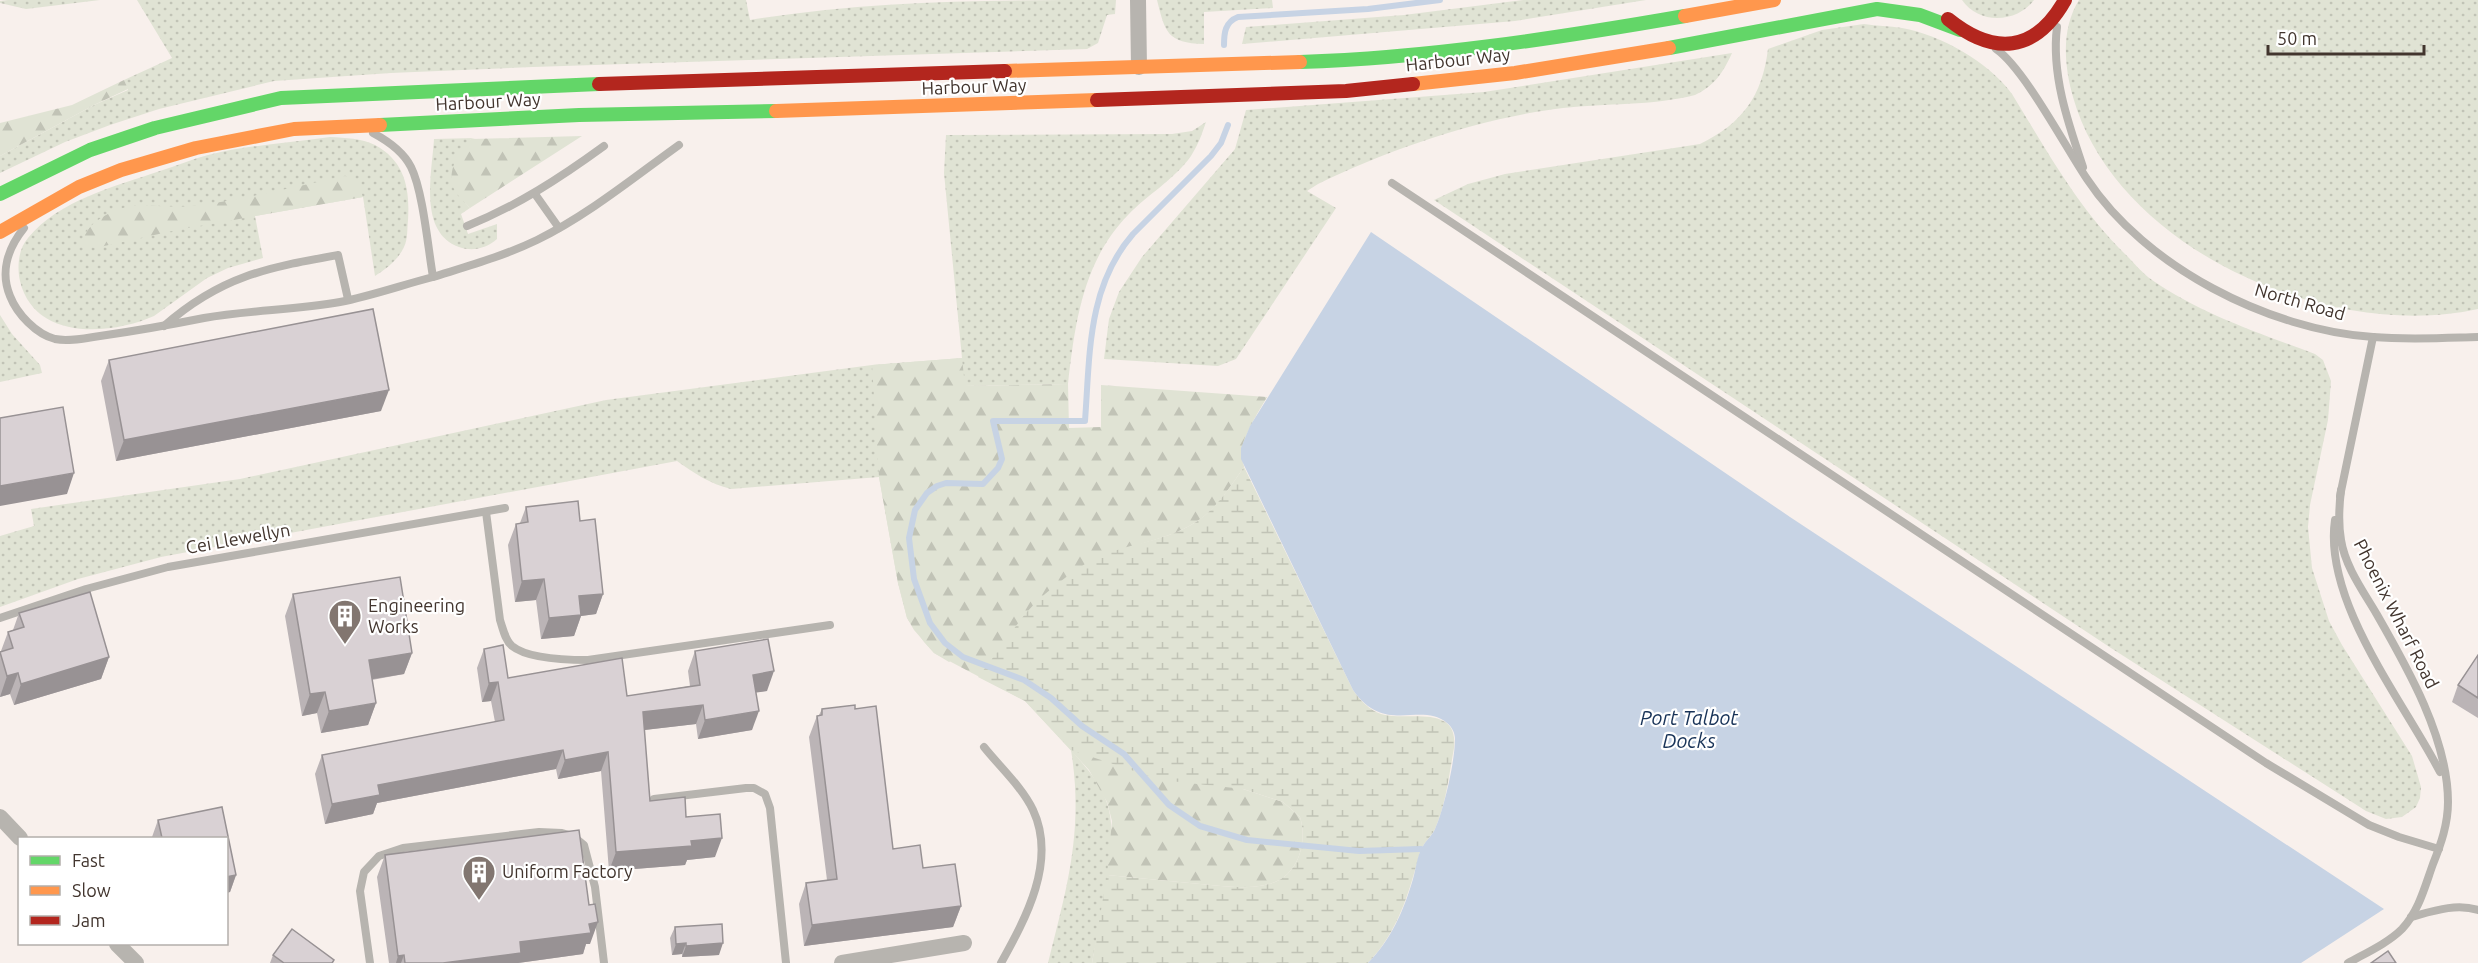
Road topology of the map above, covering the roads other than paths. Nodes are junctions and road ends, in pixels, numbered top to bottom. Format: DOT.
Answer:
graph roads {
  1 [pos="1138,0"];
  2 [pos="1773,0"];
  3 [pos="2065,0"];
  4 [pos="1942,9"];
  5 [pos="1960,30"];
  6 [pos="1985,42"];
  7 [pos="1138,67"];
  8 [pos="361,126"];
  9 [pos="679,145"];
  10 [pos="604,146"];
  11 [pos="2087,179"];
  12 [pos="1392,183"];
  13 [pos="0,194"];
  14 [pos="535,194"];
  15 [pos="50,203"];
  16 [pos="467,226"];
  17 [pos="558,228"];
  18 [pos="0,232"];
  19 [pos="433,277"];
  20 [pos="348,299"];
  21 [pos="164,327"];
  22 [pos="2478,337"];
  23 [pos="2373,338"];
  24 [pos="2340,490"];
  25 [pos="505,508"];
  26 [pos="486,512"];
  27 [pos="0,618"];
  28 [pos="830,625"];
  29 [pos="984,747"];
  30 [pos="2447,791"];
  31 [pos="654,799"];
  32 [pos="0,817"];
  33 [pos="19,837"];
  34 [pos="2439,849"];
  35 [pos="2478,910"];
  36 [pos="2411,917"];
  37 [pos="964,943"];
  38 [pos="118,945"];
  39 [pos="905,958"];
  40 [pos="136,963"];
  41 [pos="370,963"];
  42 [pos="603,963"];
  43 [pos="786,963"];
  44 [pos="842,963"];
  45 [pos="1001,963"];
  46 [pos="2348,963"];
  1 -- 7 [label="street"];
  2 -- 7 [label="main road, Harbour Way"];
  3 -- 6 [label="main road"];
  3 -- 11 [label="lane"];
  4 -- 5 [label="main road"];
  5 -- 6 [label="main road, Harbour Way"];
  5 -- 8 [label="main road, Harbour Way"];
  6 -- 11 [label="lane, North Road"];
  7 -- 13 [label="main road, Harbour Way"];
  8 -- 15 [label="main road, Harbour Way"];
  8 -- 19 [label="lane"];
  9 -- 17 [label="lane"];
  10 -- 14 [label="lane"];
  11 -- 23 [label="lane, North Road"];
  12 -- 34 [label="lane"];
  14 -- 16 [label="lane"];
  14 -- 17 [label="lane"];
  15 -- 18 [label="main road, Harbour Way"];
  15 -- 21 [label="lane"];
  17 -- 19 [label="lane"];
  19 -- 20 [label="lane"];
  20 -- 21 [label="lane"];
  20 -- 21 [label="lane"];
  22 -- 23 [label="lane, North Road"];
  23 -- 24 [label="lane"];
  24 -- 30 [label="lane, Phoenix Wharf Road"];
  24 -- 30 [label="lane"];
  25 -- 26 [label="lane, Cei Llewellyn"];
  26 -- 27 [label="lane, Cei Llewellyn"];
  26 -- 28 [label="lane"];
  29 -- 45 [label="lane"];
  30 -- 34 [label="lane, Phoenix Wharf Road"];
  31 -- 43 [label="lane"];
  32 -- 33 [label="street"];
  34 -- 36 [label="lane, Phoenix Wharf Road"];
  35 -- 36 [label="lane"];
  36 -- 46 [label="lane, Phoenix Wharf Road"];
  37 -- 39 [label="street"];
  38 -- 40 [label="street"];
  39 -- 44 [label="street"];
  41 -- 42 [label="lane"];
}
